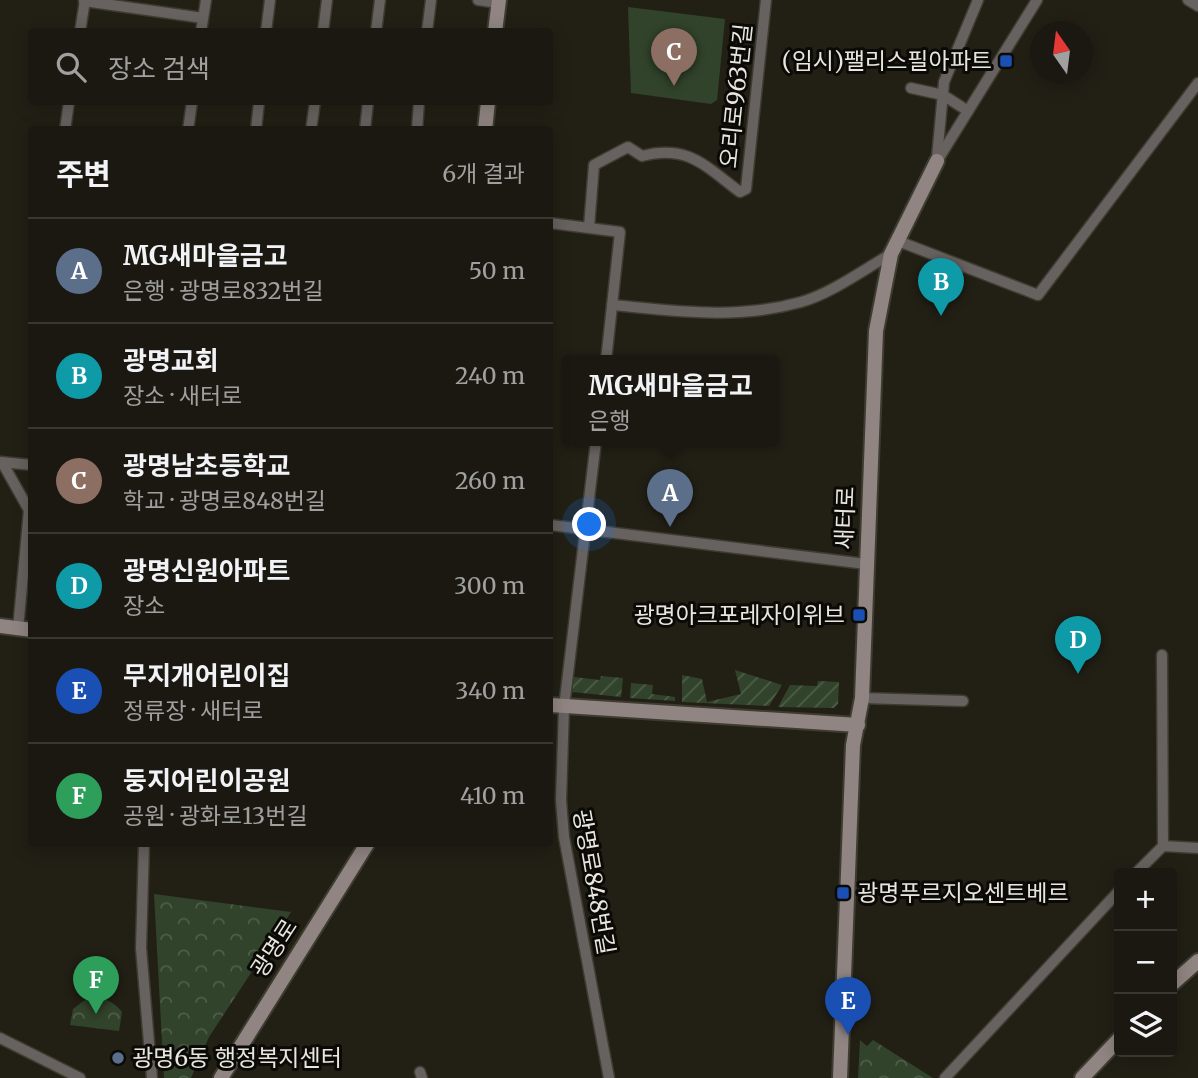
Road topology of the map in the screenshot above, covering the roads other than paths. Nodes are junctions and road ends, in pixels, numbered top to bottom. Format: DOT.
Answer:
graph roads {
  1 [pos="206,0"];
  2 [pos="270,0"];
  3 [pos="327,0"];
  4 [pos="380,0"];
  5 [pos="431,0"];
  6 [pos="478,0"];
  7 [pos="766,0"];
  8 [pos="978,0"];
  9 [pos="1037,0"];
  10 [pos="1188,0"];
  11 [pos="85,1"];
  12 [pos="499,1"];
  13 [pos="1198,6"];
  14 [pos="203,19"];
  15 [pos="81,28"];
  16 [pos="202,28"];
  17 [pos="266,28"];
  18 [pos="324,28"];
  19 [pos="376,28"];
  20 [pos="428,28"];
  21 [pos="496,28"];
  22 [pos="1198,83"];
  23 [pos="911,88"];
  24 [pos="943,95"];
  25 [pos="69,105"];
  26 [pos="192,105"];
  27 [pos="259,105"];
  28 [pos="315,105"];
  29 [pos="368,105"];
  30 [pos="419,105"];
  31 [pos="488,105"];
  32 [pos="968,111"];
  33 [pos="940,125"];
  34 [pos="66,126"];
  35 [pos="189,126"];
  36 [pos="256,126"];
  37 [pos="312,126"];
  38 [pos="365,126"];
  39 [pos="417,126"];
  40 [pos="485,126"];
  41 [pos="954,135"];
  42 [pos="937,161"];
  43 [pos="553,223"];
  44 [pos="589,228"];
  45 [pos="894,247"];
  46 [pos="612,305"];
  47 [pos="607,355"];
  48 [pos="595,446"];
  49 [pos="1,462"];
  50 [pos="28,465"];
  51 [pos="28,508"];
  52 [pos="553,525"];
  53 [pos="587,529"];
  54 [pos="28,534"];
  55 [pos="866,564"];
  56 [pos="0,626"];
  57 [pos="24,630"];
  58 [pos="1162,655"];
  59 [pos="862,698"];
  60 [pos="963,701"];
  61 [pos="556,706"];
  62 [pos="858,725"];
  63 [pos="1163,846"];
  64 [pos="144,847"];
  65 [pos="365,847"];
  66 [pos="1198,848"];
  67 [pos="1141,868"];
  68 [pos="1114,896"];
  69 [pos="1198,961"];
  70 [pos="1177,980"];
  71 [pos="0,1038"];
  72 [pos="1114,1044"];
  73 [pos="80,1078"];
  74 [pos="152,1078"];
  75 [pos="221,1078"];
  76 [pos="609,1078"];
  77 [pos="840,1078"];
  78 [pos="945,1078"];
  79 [pos="1082,1078"];
  1 -- 14 [label="street"];
  2 -- 17 [label="street"];
  3 -- 18 [label="street"];
  4 -- 19 [label="street"];
  5 -- 20 [label="street"];
  6 -- 12 [label="street"];
  7 -- 44 [label="street, 오리로963번길"];
  8 -- 24 [label="street"];
  9 -- 32 [label="street, 새터로"];
  10 -- 13 [label="street"];
  11 -- 14 [label="street"];
  11 -- 15 [label="street"];
  12 -- 21 [label="street"];
  14 -- 16 [label="street"];
  22 -- 45 [label="street"];
  23 -- 24 [label="street"];
  24 -- 32 [label="street"];
  24 -- 33 [label="street"];
  25 -- 34 [label="street"];
  26 -- 35 [label="street"];
  27 -- 36 [label="street"];
  28 -- 37 [label="street"];
  29 -- 38 [label="street"];
  30 -- 39 [label="street"];
  31 -- 40 [label="street"];
  32 -- 41 [label="street, 새터로"];
  33 -- 41 [label="street"];
  33 -- 42 [label="street"];
  41 -- 42 [label="street, 새터로"];
  42 -- 45 [label="street, 새터로"];
  43 -- 44 [label="street"];
  44 -- 46 [label="street"];
  45 -- 46 [label="street"];
  45 -- 55 [label="street, 새터로"];
  46 -- 47 [label="street"];
  48 -- 53 [label="street, 광명로848번길"];
  49 -- 50 [label="street"];
  49 -- 51 [label="street"];
  52 -- 53 [label="street"];
  53 -- 55 [label="street"];
  53 -- 61 [label="street, 광명로848번길"];
  54 -- 57 [label="street"];
  55 -- 59 [label="street, 새터로"];
  56 -- 57 [label="street"];
  58 -- 63 [label="street"];
  59 -- 60 [label="street"];
  59 -- 62 [label="street, 새터로"];
  61 -- 62 [label="street"];
  61 -- 76 [label="street, 광명로848번길"];
  62 -- 77 [label="street, 새터로"];
  63 -- 66 [label="street"];
  63 -- 67 [label="street"];
  64 -- 74 [label="street"];
  65 -- 75 [label="street, 광명로"];
  68 -- 78 [label="street"];
  69 -- 70 [label="street"];
  71 -- 73 [label="street"];
  72 -- 79 [label="street"];
}
